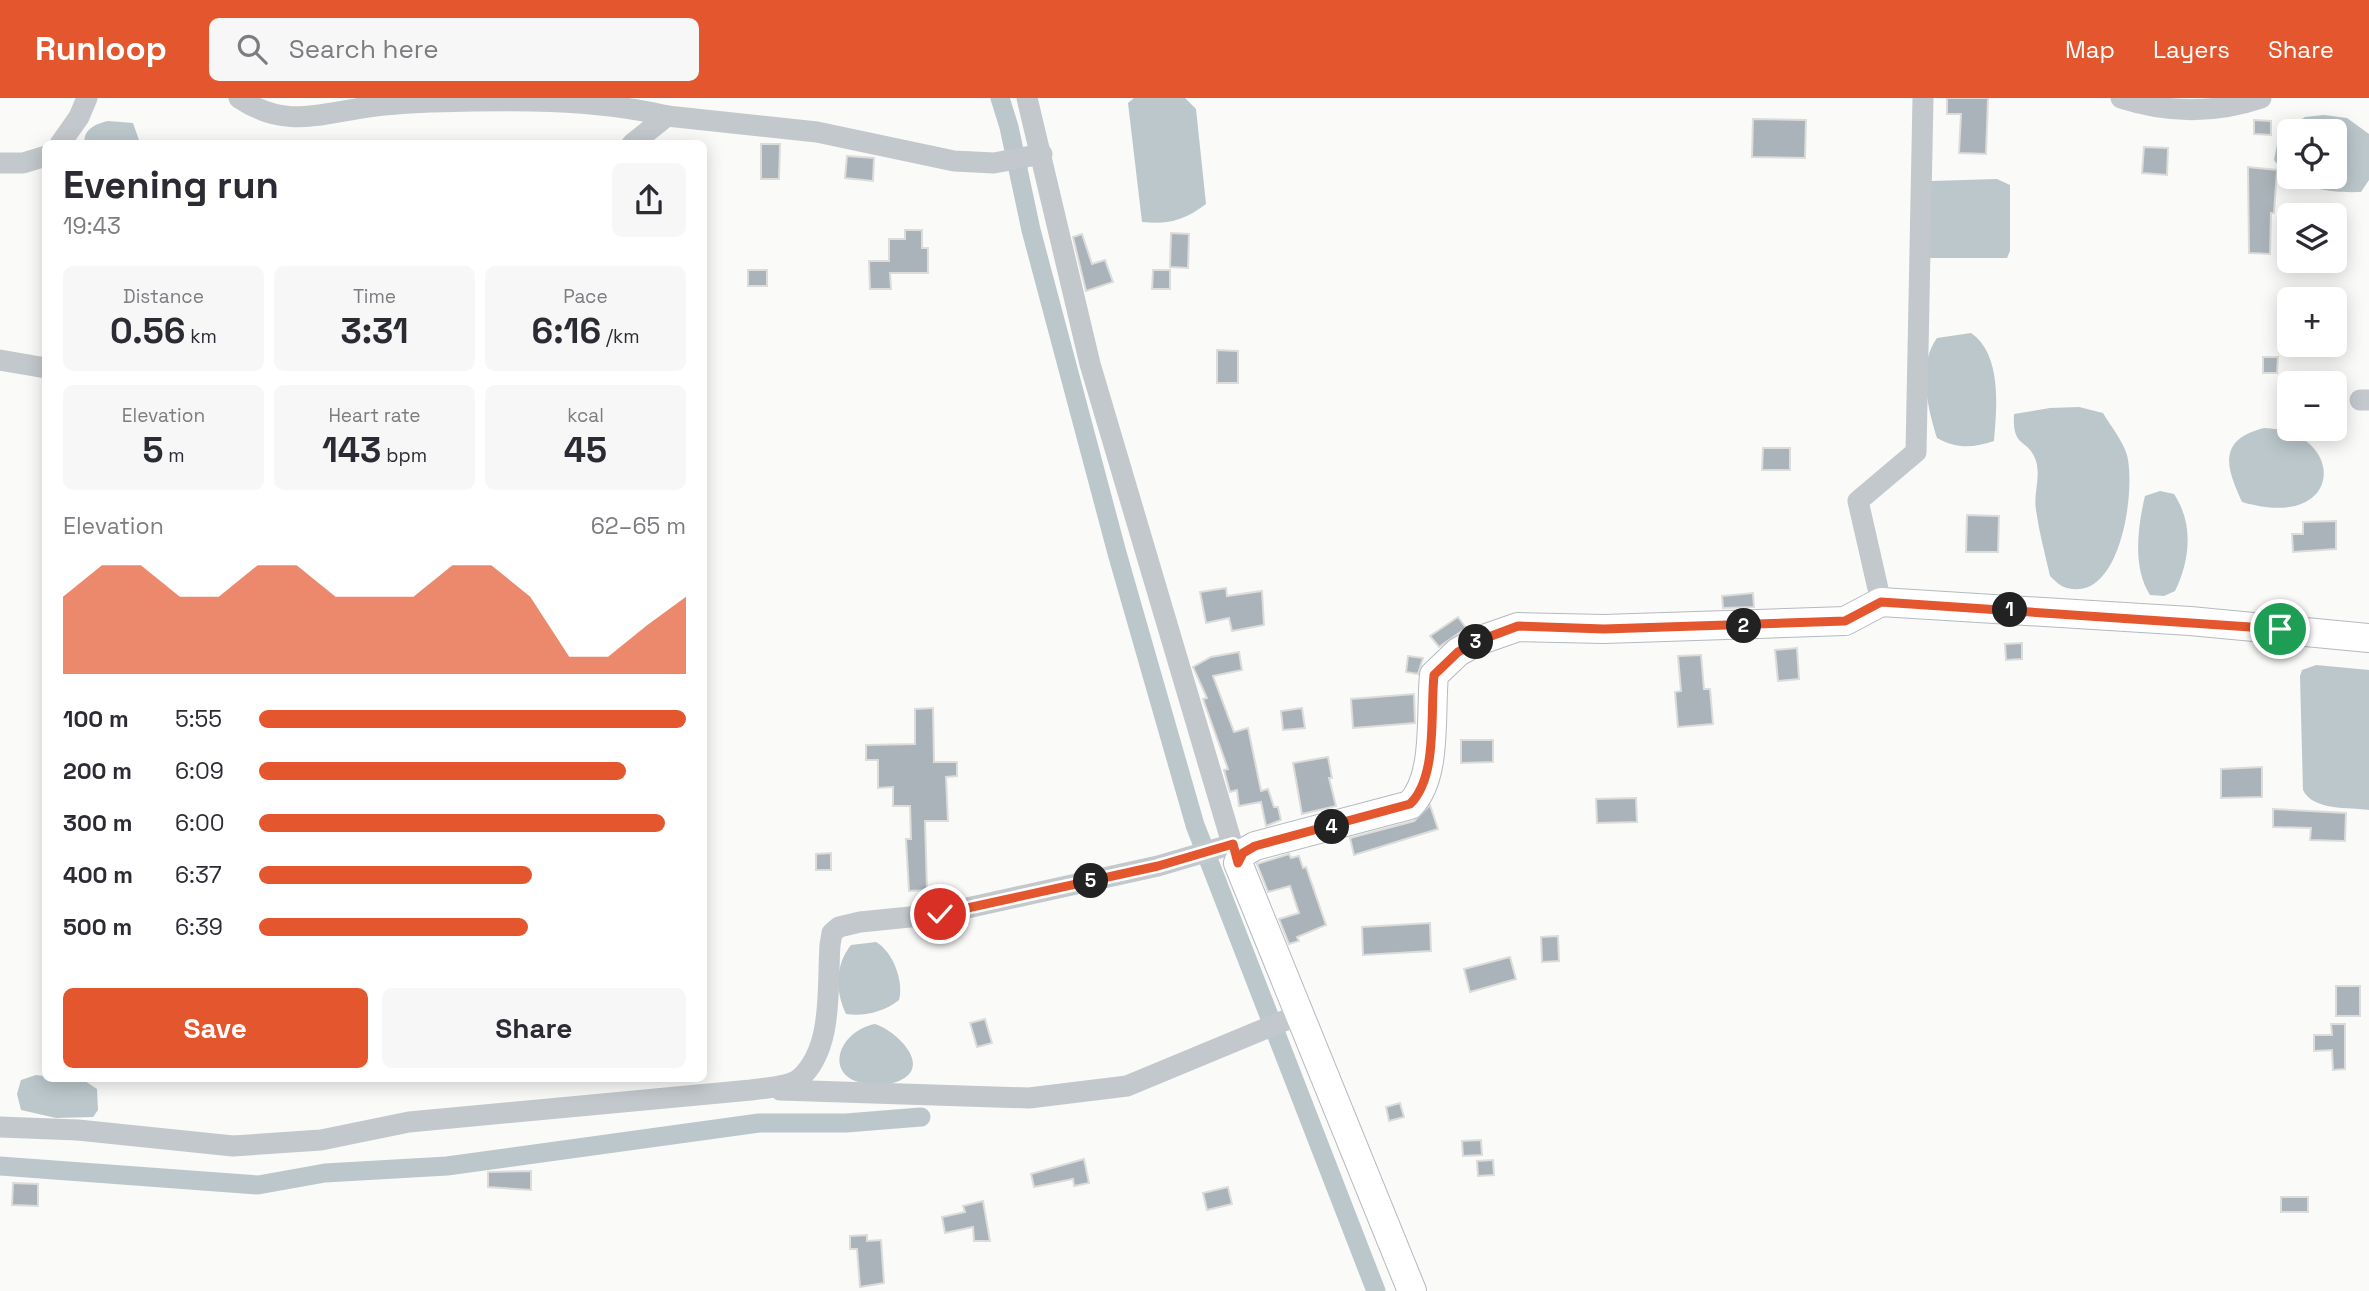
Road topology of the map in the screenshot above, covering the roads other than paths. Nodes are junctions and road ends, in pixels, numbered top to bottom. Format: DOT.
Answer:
graph roads {
  1 [pos="87,98"];
  2 [pos="239,98"];
  3 [pos="1027,98"];
  4 [pos="1923,98"];
  5 [pos="2121,98"];
  6 [pos="2261,98"];
  7 [pos="667,116"];
  8 [pos="63,140"];
  9 [pos="637,140"];
  10 [pos="1042,154"];
  11 [pos="42,157"];
  12 [pos="0,163"];
  13 [pos="0,360"];
  14 [pos="42,367"];
  15 [pos="1881,602"];
  16 [pos="2369,638"];
  17 [pos="1235,853"];
  18 [pos="1298,1015"];
  19 [pos="757,1089"];
  20 [pos="0,1127"];
  21 [pos="1412,1291"];
  1 -- 8 [label="street"];
  2 -- 7 [label="street"];
  3 -- 10 [label="street"];
  4 -- 15 [label="street"];
  5 -- 6 [label="street"];
  7 -- 9 [label="street"];
  7 -- 10 [label="street"];
  10 -- 17 [label="street"];
  11 -- 12 [label="street"];
  13 -- 14 [label="street"];
  15 -- 16 [label="street"];
  15 -- 17 [label="street"];
  17 -- 18 [label="street"];
  17 -- 19 [label="street"];
  18 -- 19 [label="street"];
  18 -- 21 [label="street"];
  19 -- 20 [label="street"];
}
